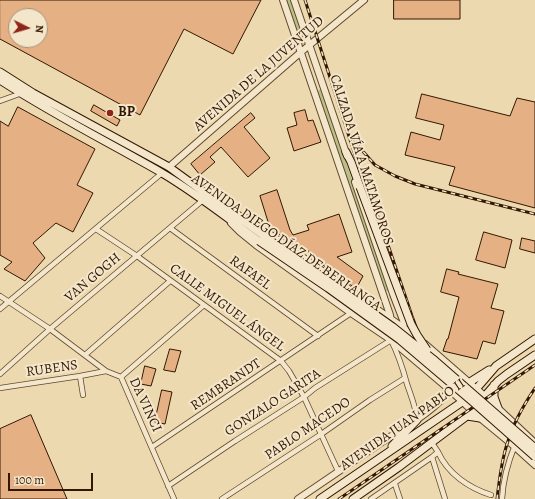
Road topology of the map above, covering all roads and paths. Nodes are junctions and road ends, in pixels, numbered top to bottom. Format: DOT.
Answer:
graph roads {
  1 [pos="283,0"];
  2 [pos="294,0"];
  3 [pos="364,0"];
  4 [pos="310,46"];
  5 [pos="301,52"];
  6 [pos="0,72"];
  7 [pos="0,80"];
  8 [pos="323,85"];
  9 [pos="313,90"];
  10 [pos="30,91"];
  11 [pos="21,94"];
  12 [pos="0,101"];
  13 [pos="346,152"];
  14 [pos="169,167"];
  15 [pos="162,173"];
  16 [pos="203,200"];
  17 [pos="230,216"];
  18 [pos="170,228"];
  19 [pos="96,229"];
  20 [pos="261,239"];
  21 [pos="137,256"];
  22 [pos="170,280"];
  23 [pos="0,296"];
  24 [pos="9,302"];
  25 [pos="204,305"];
  26 [pos="0,309"];
  27 [pos="378,310"];
  28 [pos="351,313"];
  29 [pos="391,319"];
  30 [pos="369,325"];
  31 [pos="403,328"];
  32 [pos="50,329"];
  33 [pos="392,333"];
  34 [pos="318,336"];
  35 [pos="535,339"];
  36 [pos="391,340"];
  37 [pos="420,340"];
  38 [pos="85,354"];
  39 [pos="535,355"];
  40 [pos="410,357"];
  41 [pos="433,359"];
  42 [pos="281,361"];
  43 [pos="496,366"];
  44 [pos="106,371"];
  45 [pos="0,374"];
  46 [pos="80,376"];
  47 [pos="121,377"];
  48 [pos="405,378"];
  49 [pos="470,382"];
  50 [pos="494,385"];
  51 [pos="0,388"];
  52 [pos="476,388"];
  53 [pos="450,390"];
  54 [pos="83,395"];
  55 [pos="485,396"];
  56 [pos="304,397"];
  57 [pos="462,402"];
  58 [pos="475,408"];
  59 [pos="498,408"];
  60 [pos="467,416"];
  61 [pos="480,418"];
  62 [pos="417,420"];
  63 [pos="522,430"];
  64 [pos="320,435"];
  65 [pos="432,443"];
  66 [pos="534,444"];
  67 [pos="514,446"];
  68 [pos="152,447"];
  69 [pos="438,452"];
  70 [pos="386,454"];
  71 [pos="525,456"];
  72 [pos="535,457"];
  73 [pos="432,458"];
  74 [pos="535,465"];
  75 [pos="338,471"];
  76 [pos="395,484"];
  77 [pos="168,486"];
  78 [pos="491,495"];
  79 [pos="502,498"];
  80 [pos="174,499"];
  81 [pos="222,499"];
  82 [pos="298,499"];
  83 [pos="320,499"];
  84 [pos="353,499"];
  85 [pos="371,499"];
  86 [pos="400,499"];
  87 [pos="445,499"];
  1 -- 5 [label="street, CALZADA VÍA A MATAMOROS"];
  2 -- 4 [label="street, CALZADA VÍA A MATAMOROS"];
  3 -- 4 [label="street, AVENIDA DE LA JUVENTUD"];
  4 -- 5 [label="street, AVENIDA DE LA JUVENTUD"];
  4 -- 8 [label="street, CALZADA VÍA A MATAMOROS"];
  5 -- 9 [label="street, CALZADA VÍA A MATAMOROS"];
  5 -- 14 [label="street, AVENIDA DE LA JUVENTUD"];
  6 -- 10 [label="main road, AVENIDA DIEGO DÍAZ DE BERLANGA"];
  7 -- 11 [label="main road, AVENIDA DIEGO DÍAZ DE BERLANGA"];
  8 -- 9 [label="street"];
  8 -- 13 [label="street, CALZADA VÍA A MATAMOROS"];
  9 -- 29 [label="street, CALZADA VÍA A MATAMOROS"];
  10 -- 11 [label="street"];
  10 -- 14 [label="main road, AVENIDA DIEGO DÍAZ DE BERLANGA"];
  11 -- 12 [label="street"];
  11 -- 15 [label="main road, AVENIDA DIEGO DÍAZ DE BERLANGA"];
  13 -- 31 [label="street, CALZADA VÍA A MATAMOROS"];
  13 -- 41 [label="main road, bridge"];
  14 -- 17 [label="main road, AVENIDA DIEGO DÍAZ DE BERLANGA"];
  15 -- 16 [label="main road, AVENIDA DIEGO DÍAZ DE BERLANGA"];
  15 -- 19 [label="street"];
  16 -- 17 [label="main road, AVENIDA DIEGO DÍAZ DE BERLANGA"];
  16 -- 18 [label="street, VAN GOGH"];
  17 -- 20 [label="main road, AVENIDA DIEGO DÍAZ DE BERLANGA"];
  17 -- 27 [label="street"];
  17 -- 28 [label="street"];
  18 -- 21 [label="street, VAN GOGH"];
  18 -- 34 [label="street, RAFAEL"];
  19 -- 21 [label="street, CALLE MIGUEL ÁNGEL"];
  19 -- 24 [label="street"];
  20 -- 41 [label="main road, AVENIDA DIEGO DÍAZ DE BERLANGA, bridge"];
  20 -- 72 [label="main road, AVENIDA DIEGO DÍAZ DE BERLANGA, bridge"];
  21 -- 22 [label="street, CALLE MIGUEL ÁNGEL"];
  21 -- 32 [label="street, VAN GOGH"];
  22 -- 25 [label="street, CALLE MIGUEL ÁNGEL"];
  22 -- 38 [label="street"];
  23 -- 24 [label="street, DA VINCI"];
  24 -- 26 [label="street"];
  24 -- 32 [label="street, DA VINCI"];
  25 -- 42 [label="street, CALLE MIGUEL ÁNGEL"];
  25 -- 47 [label="street"];
  27 -- 29 [label="street"];
  27 -- 30 [label="street"];
  28 -- 30 [label="street"];
  28 -- 34 [label="street, REMBRANDT"];
  29 -- 31 [label="street"];
  29 -- 33 [label="street, CALZADA VÍA A MATAMOROS"];
  30 -- 36 [label="street"];
  31 -- 33 [label="street"];
  31 -- 36 [label="street"];
  31 -- 37 [label="street"];
  32 -- 38 [label="street, DA VINCI"];
  32 -- 45 [label="street, VAN GOGH"];
  33 -- 36 [label="street, CALZADA VÍA A MATAMOROS"];
  34 -- 42 [label="street, REMBRANDT"];
  35 -- 43 [label="main road, AVENIDA JUAN PABLO II"];
  36 -- 40 [label="street"];
  36 -- 48 [label="street"];
  36 -- 56 [label="street, GONZALO GARITA"];
  37 -- 40 [label="street"];
  37 -- 49 [label="street"];
  38 -- 44 [label="street, DA VINCI"];
  39 -- 50 [label="main road, AVENIDA JUAN PABLO II"];
  40 -- 53 [label="street"];
  41 -- 66 [label="main road, AVENIDA DIEGO DÍAZ DE BERLANGA, bridge"];
  42 -- 56 [label="street, CALLE MIGUEL ÁNGEL"];
  42 -- 68 [label="street, REMBRANDT"];
  43 -- 49 [label="main road"];
  43 -- 52 [label="main road, AVENIDA JUAN PABLO II"];
  44 -- 46 [label="street, RUBENS"];
  44 -- 47 [label="street, DA VINCI"];
  46 -- 51 [label="street, RUBENS"];
  46 -- 54 [label="street"];
  47 -- 68 [label="street, DA VINCI"];
  48 -- 62 [label="street"];
  48 -- 64 [label="street, PABLO MACEDO"];
  49 -- 52 [label="street"];
  50 -- 55 [label="main road, AVENIDA JUAN PABLO II"];
  50 -- 59 [label="main road"];
  52 -- 55 [label="street"];
  52 -- 57 [label="main road, AVENIDA JUAN PABLO II"];
  53 -- 57 [label="street"];
  53 -- 62 [label="street"];
  55 -- 58 [label="main road, AVENIDA JUAN PABLO II"];
  55 -- 59 [label="street"];
  56 -- 64 [label="street, CALLE MIGUEL ÁNGEL"];
  56 -- 77 [label="street, GONZALO GARITA"];
  57 -- 58 [label="main road"];
  57 -- 70 [label="main road, AVENIDA JUAN PABLO II"];
  58 -- 59 [label="main road"];
  58 -- 60 [label="main road, AVENIDA JUAN PABLO II"];
  58 -- 61 [label="street"];
  59 -- 63 [label="street"];
  60 -- 61 [label="main road"];
  60 -- 65 [label="main road, AVENIDA JUAN PABLO II"];
  61 -- 67 [label="street"];
  62 -- 70 [label="main road"];
  62 -- 75 [label="street"];
  63 -- 66 [label="street"];
  63 -- 67 [label="street"];
  64 -- 75 [label="street, CALLE MIGUEL ÁNGEL"];
  64 -- 81 [label="street, PABLO MACEDO"];
  65 -- 69 [label="street"];
  65 -- 84 [label="main road, AVENIDA JUAN PABLO II"];
  66 -- 71 [label="street"];
  67 -- 71 [label="street"];
  67 -- 79 [label="street"];
  68 -- 77 [label="street, DA VINCI"];
  69 -- 73 [label="street"];
  69 -- 78 [label="street"];
  70 -- 83 [label="main road, AVENIDA JUAN PABLO II"];
  71 -- 74 [label="street"];
  73 -- 76 [label="street"];
  73 -- 87 [label="street"];
  75 -- 82 [label="street"];
  76 -- 85 [label="street"];
  76 -- 86 [label="street"];
  77 -- 80 [label="street, DA VINCI"];
}
